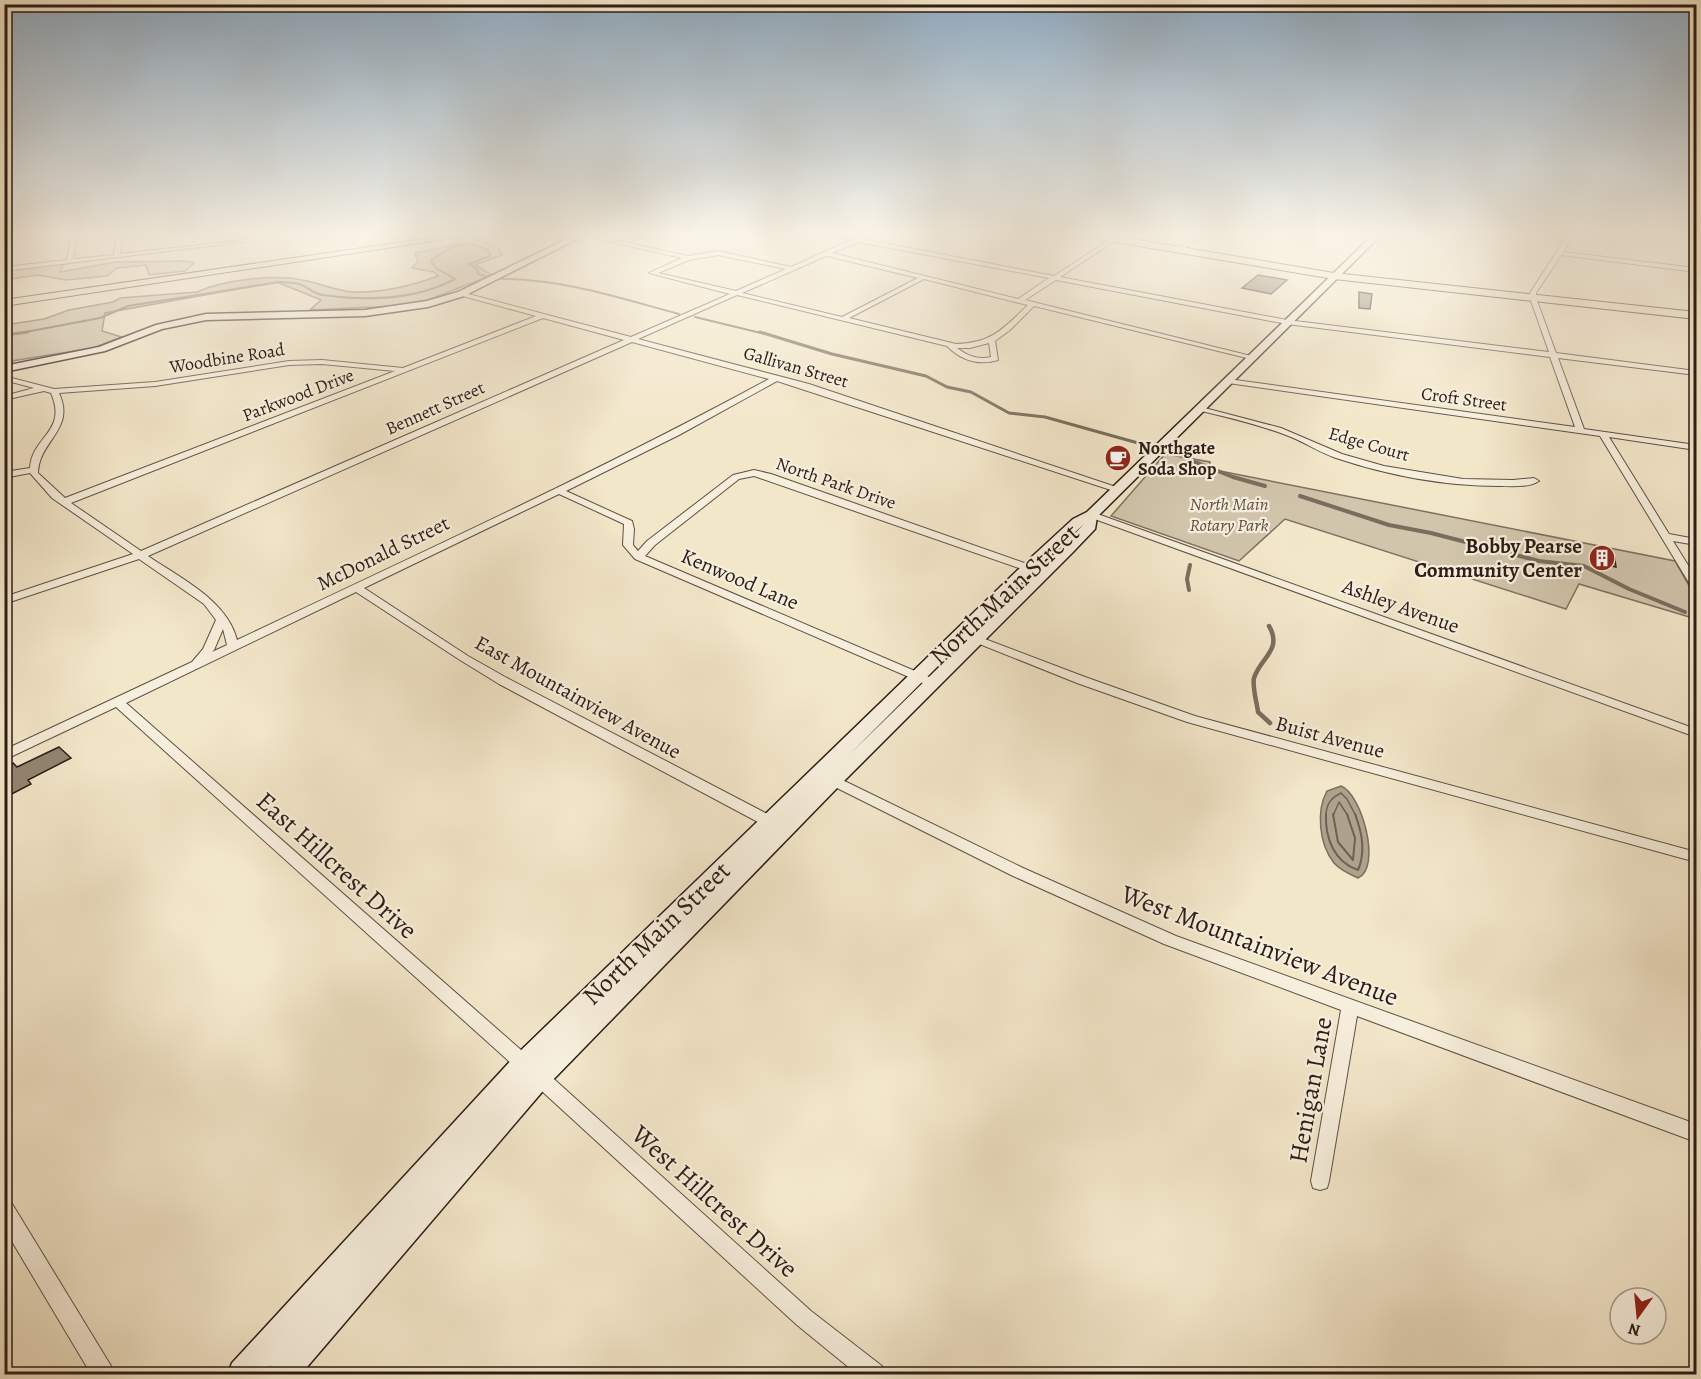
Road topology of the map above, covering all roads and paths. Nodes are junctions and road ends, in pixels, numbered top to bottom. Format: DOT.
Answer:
graph roads {
  1 [pos="42,297"];
  2 [pos="449,297"];
  3 [pos="472,297"];
  4 [pos="729,297"];
  5 [pos="751,297"];
  6 [pos="886,297"];
  7 [pos="1005,297"];
  8 [pos="1025,297"];
  9 [pos="1156,297"];
  10 [pos="1312,297"];
  11 [pos="1527,297"];
  12 [pos="1533,298"];
  13 [pos="1019,301"];
  14 [pos="4,303"];
  15 [pos="1033,304"];
  16 [pos="542,316"];
  17 [pos="1696,316"];
  18 [pos="843,320"];
  19 [pos="1287,322"];
  20 [pos="632,339"];
  21 [pos="992,342"];
  22 [pos="950,345"];
  23 [pos="1554,356"];
  24 [pos="1251,357"];
  25 [pos="4,369"];
  26 [pos="404,369"];
  27 [pos="1696,373"];
  28 [pos="4,378"];
  29 [pos="776,378"];
  30 [pos="1228,381"];
  31 [pos="43,388"];
  32 [pos="54,391"];
  33 [pos="4,398"];
  34 [pos="1200,408"];
  35 [pos="1580,430"];
  36 [pos="1603,434"];
  37 [pos="1696,447"];
  38 [pos="33,470"];
  39 [pos="4,475"];
  40 [pos="1534,481"];
  41 [pos="1117,489"];
  42 [pos="560,490"];
  43 [pos="64,502"];
  44 [pos="1092,515"];
  45 [pos="1667,537"];
  46 [pos="1696,542"];
  47 [pos="141,555"];
  48 [pos="639,557"];
  49 [pos="1036,571"];
  50 [pos="1696,586"];
  51 [pos="357,588"];
  52 [pos="4,601"];
  53 [pos="222,619"];
  54 [pos="969,636"];
  55 [pos="233,647"];
  56 [pos="190,668"];
  57 [pos="925,680"];
  58 [pos="118,702"];
  59 [pos="1696,734"];
  60 [pos="4,756"];
  61 [pos="825,777"];
  62 [pos="778,825"];
  63 [pos="1696,857"];
  64 [pos="1350,1007"];
  65 [pos="531,1070"];
  66 [pos="1696,1134"];
  67 [pos="1320,1180"];
  68 [pos="4,1209"];
  69 [pos="103,1374"];
  70 [pos="243,1374"];
  71 [pos="282,1374"];
  72 [pos="874,1374"];
  1 -- 14 [label="main road"];
  2 -- 25 [label="street"];
  3 -- 16 [label="street, Gallivan Street"];
  4 -- 20 [label="street, Bennett Street"];
  5 -- 18 [label="street"];
  6 -- 18 [label="street"];
  7 -- 13 [label="street"];
  8 -- 13 [label="street"];
  9 -- 19 [label="street"];
  10 -- 19 [label="street, North Main Street"];
  11 -- 12 [label="highway"];
  12 -- 17 [label="highway"];
  12 -- 23 [label="street"];
  13 -- 15 [label="street"];
  15 -- 21 [label="street"];
  15 -- 24 [label="street"];
  16 -- 20 [label="street, Gallivan Street"];
  16 -- 26 [label="street, Parkwood Drive"];
  18 -- 22 [label="street"];
  19 -- 23 [label="street"];
  19 -- 24 [label="street, North Main Street"];
  20 -- 29 [label="street, Gallivan Street"];
  20 -- 47 [label="street, Bennett Street"];
  21 -- 22 [label="street"];
  21 -- 22 [label="street"];
  23 -- 27 [label="street"];
  23 -- 35 [label="street"];
  24 -- 30 [label="street, North Main Street"];
  26 -- 32 [label="street, Woodbine Road"];
  26 -- 43 [label="street, Parkwood Drive"];
  28 -- 31 [label="street"];
  29 -- 41 [label="street, Gallivan Street"];
  29 -- 42 [label="street, McDonald Street"];
  30 -- 34 [label="street, North Main Street"];
  30 -- 35 [label="street, Croft Street"];
  31 -- 32 [label="street"];
  31 -- 33 [label="street"];
  32 -- 38 [label="street"];
  34 -- 40 [label="street, Edge Court"];
  34 -- 41 [label="street, North Main Street"];
  35 -- 36 [label="street, Croft Street"];
  36 -- 37 [label="street, Croft Street"];
  36 -- 45 [label="street"];
  38 -- 39 [label="street"];
  38 -- 43 [label="street"];
  41 -- 44 [label="street, North Main Street"];
  42 -- 48 [label="street"];
  42 -- 51 [label="street, McDonald Street"];
  43 -- 47 [label="street"];
  44 -- 49 [label="street, North Main Street"];
  44 -- 59 [label="street, Ashley Avenue"];
  45 -- 46 [label="street"];
  45 -- 50 [label="street"];
  47 -- 52 [label="street, Bennett Street"];
  47 -- 53 [label="street"];
  48 -- 49 [label="street, North Park Drive"];
  48 -- 57 [label="street, Kenwood Lane"];
  49 -- 54 [label="street, North Main Street"];
  51 -- 55 [label="street, McDonald Street"];
  51 -- 62 [label="street, East Mountainview Avenue"];
  53 -- 55 [label="street"];
  53 -- 56 [label="street"];
  54 -- 57 [label="street, North Main Street"];
  54 -- 63 [label="street, Buist Avenue"];
  55 -- 56 [label="street, McDonald Street"];
  56 -- 58 [label="street, McDonald Street"];
  57 -- 61 [label="street, North Main Street"];
  58 -- 60 [label="street, McDonald Street"];
  58 -- 65 [label="street, East Hillcrest Drive"];
  61 -- 62 [label="street, North Main Street"];
  61 -- 64 [label="street, West Mountainview Avenue"];
  62 -- 65 [label="street, North Main Street"];
  64 -- 66 [label="street, West Mountainview Avenue"];
  64 -- 67 [label="street, Henigan Lane"];
  65 -- 70 [label="street, North Main Street"];
  65 -- 71 [label="street, North Main Street"];
  65 -- 72 [label="street, West Hillcrest Drive"];
  68 -- 69 [label="street"];
}
